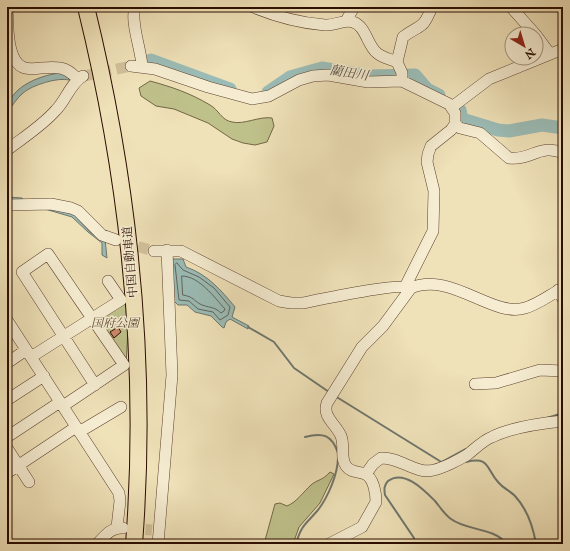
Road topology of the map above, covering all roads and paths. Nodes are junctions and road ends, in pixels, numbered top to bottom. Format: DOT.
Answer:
graph roads {
  1 [pos="7,7"];
  2 [pos="86,7"];
  3 [pos="97,7"];
  4 [pos="135,7"];
  5 [pos="254,7"];
  6 [pos="354,7"];
  7 [pos="432,7"];
  8 [pos="511,7"];
  9 [pos="346,21"];
  10 [pos="527,26"];
  11 [pos="544,46"];
  12 [pos="563,49"];
  13 [pos="550,54"];
  14 [pos="397,62"];
  15 [pos="131,66"];
  16 [pos="142,66"];
  17 [pos="402,77"];
  18 [pos="452,107"];
  19 [pos="454,124"];
  20 [pos="7,150"];
  21 [pos="563,153"];
  22 [pos="7,205"];
  23 [pos="116,240"];
  24 [pos="167,250"];
  25 [pos="154,251"];
  26 [pos="108,281"];
  27 [pos="408,287"];
  28 [pos="561,292"];
  29 [pos="92,318"];
  30 [pos="8,322"];
  31 [pos="64,336"];
  32 [pos="29,354"];
  33 [pos="7,362"];
  34 [pos="563,371"];
  35 [pos="44,376"];
  36 [pos="475,384"];
  37 [pos="95,385"];
  38 [pos="7,400"];
  39 [pos="62,404"];
  40 [pos="121,407"];
  41 [pos="563,421"];
  42 [pos="78,430"];
  43 [pos="7,437"];
  44 [pos="7,448"];
  45 [pos="18,466"];
  46 [pos="7,473"];
  47 [pos="366,474"];
  48 [pos="29,482"];
  49 [pos="152,535"];
  50 [pos="97,544"];
  51 [pos="134,544"];
  52 [pos="158,544"];
  53 [pos="329,544"];
  1 -- 20 [label="street"];
  2 -- 51 [label="highway, 中国自動車道"];
  3 -- 49 [label="highway, 中国自動車道"];
  4 -- 16 [label="street"];
  5 -- 9 [label="street"];
  6 -- 9 [label="street"];
  7 -- 14 [label="street"];
  8 -- 10 [label="street"];
  9 -- 14 [label="street"];
  11 -- 13 [label="street"];
  12 -- 13 [label="street"];
  13 -- 18 [label="street"];
  14 -- 17 [label="street"];
  15 -- 16 [label="street"];
  16 -- 17 [label="street"];
  17 -- 18 [label="street"];
  18 -- 19 [label="street"];
  19 -- 21 [label="street"];
  19 -- 27 [label="street"];
  22 -- 23 [label="street"];
  24 -- 25 [label="street"];
  24 -- 27 [label="street"];
  24 -- 49 [label="street"];
  26 -- 29 [label="street"];
  27 -- 28 [label="street"];
  27 -- 47 [label="street"];
  29 -- 31 [label="street"];
  29 -- 31 [label="street"];
  29 -- 37 [label="street"];
  30 -- 32 [label="street"];
  31 -- 32 [label="street"];
  31 -- 37 [label="street"];
  32 -- 33 [label="street"];
  32 -- 35 [label="street"];
  34 -- 36 [label="street"];
  35 -- 38 [label="street"];
  35 -- 39 [label="street"];
  37 -- 39 [label="street"];
  39 -- 42 [label="street"];
  39 -- 43 [label="street"];
  40 -- 42 [label="street"];
  41 -- 47 [label="street"];
  42 -- 45 [label="street"];
  42 -- 50 [label="street"];
  44 -- 45 [label="street"];
  45 -- 46 [label="street"];
  45 -- 48 [label="street"];
  47 -- 53 [label="street"];
  49 -- 52 [label="street"];
}
